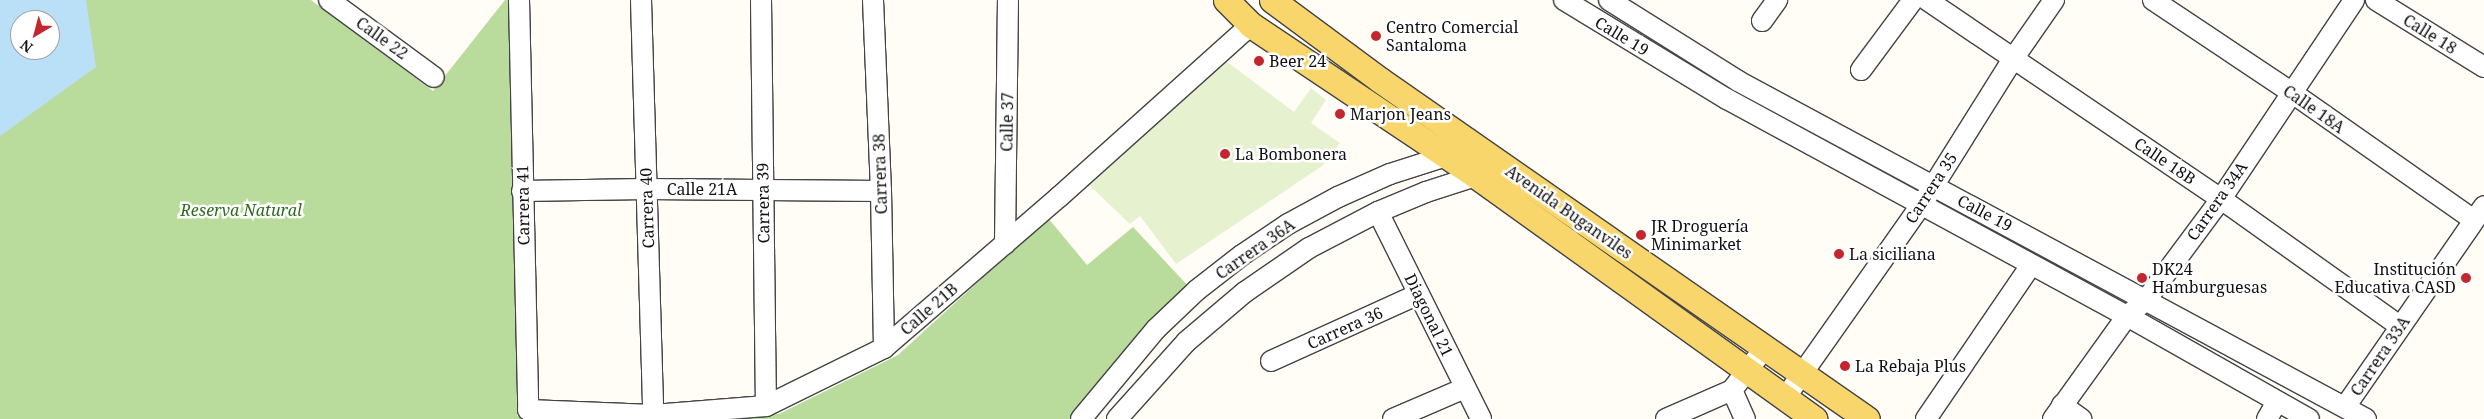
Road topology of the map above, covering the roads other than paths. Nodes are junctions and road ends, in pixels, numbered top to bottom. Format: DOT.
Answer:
graph roads {
  1 [pos="329,0"];
  2 [pos="519,0"];
  3 [pos="640,0"];
  4 [pos="761,0"];
  5 [pos="872,0"];
  6 [pos="1008,0"];
  7 [pos="1226,0"];
  8 [pos="1564,0"];
  9 [pos="1603,0"];
  10 [pos="1609,0"];
  11 [pos="1777,0"];
  12 [pos="1913,0"];
  13 [pos="1927,0"];
  14 [pos="2054,0"];
  15 [pos="2153,0"];
  16 [pos="2354,0"];
  17 [pos="2376,0"];
  18 [pos="1273,1"];
  19 [pos="1590,17"];
  20 [pos="1762,21"];
  21 [pos="1250,25"];
  22 [pos="2013,59"];
  23 [pos="2484,67"];
  24 [pos="1861,70"];
  25 [pos="434,77"];
  26 [pos="2291,92"];
  27 [pos="1477,147"];
  28 [pos="1443,156"];
  29 [pos="1506,167"];
  30 [pos="1475,175"];
  31 [pos="1933,186"];
  32 [pos="646,189"];
  33 [pos="762,189"];
  34 [pos="522,191"];
  35 [pos="881,191"];
  36 [pos="2220,199"];
  37 [pos="1922,204"];
  38 [pos="1378,212"];
  39 [pos="2479,213"];
  40 [pos="1005,244"];
  41 [pos="2031,265"];
  42 [pos="1419,294"];
  43 [pos="2146,300"];
  44 [pos="2127,316"];
  45 [pos="2400,326"];
  46 [pos="884,348"];
  47 [pos="1764,349"];
  48 [pos="1270,361"];
  49 [pos="1800,374"];
  50 [pos="1739,381"];
  51 [pos="1465,388"];
  52 [pos="1785,398"];
  53 [pos="2277,402"];
  54 [pos="766,406"];
  55 [pos="2344,407"];
  56 [pos="528,410"];
  57 [pos="2058,412"];
  58 [pos="653,415"];
  59 [pos="1081,419"];
  60 [pos="1117,419"];
  61 [pos="1393,419"];
  62 [pos="1481,419"];
  63 [pos="1666,419"];
  64 [pos="1745,419"];
  65 [pos="1815,419"];
  66 [pos="1867,419"];
  67 [pos="1926,419"];
  68 [pos="2081,419"];
  69 [pos="2267,419"];
  70 [pos="2310,419"];
  71 [pos="2366,419"];
  1 -- 25 [label="street, Calle 22"];
  2 -- 34 [label="street, Carrera 41"];
  3 -- 32 [label="street, Carrera 40"];
  4 -- 33 [label="street, Carrera 39"];
  5 -- 35 [label="street, Carrera 38"];
  6 -- 40 [label="street, Calle 37"];
  7 -- 21 [label="main road, Avenida Buganviles"];
  8 -- 19 [label="street, Calle 19"];
  9 -- 19 [label="street"];
  10 -- 31 [label="street, Calle 19"];
  11 -- 20 [label="street"];
  12 -- 24 [label="street"];
  13 -- 22 [label="street, Calle 18B"];
  14 -- 22 [label="street, Carrera 35"];
  15 -- 26 [label="street, Calle 18A"];
  16 -- 26 [label="street, Carrera 34A"];
  17 -- 23 [label="street, Calle 18"];
  18 -- 27 [label="main road, Avenida Buganviles"];
  19 -- 37 [label="street, Calle 19"];
  21 -- 28 [label="main road, Avenida Buganviles"];
  21 -- 40 [label="street, Calle 21B"];
  22 -- 31 [label="street, Carrera 35"];
  22 -- 36 [label="street, Calle 18B"];
  26 -- 36 [label="street, Carrera 34A"];
  26 -- 39 [label="street, Calle 18A"];
  27 -- 28 [label="street, Carrera 36A"];
  27 -- 29 [label="main road, Avenida Buganviles"];
  28 -- 30 [label="main road, Avenida Buganviles"];
  28 -- 59 [label="street, Carrera 36A"];
  29 -- 30 [label="street, Carrera 36A"];
  29 -- 47 [label="main road, Avenida Buganviles"];
  30 -- 38 [label="street, Carrera 36A"];
  30 -- 50 [label="main road, Avenida Buganviles"];
  31 -- 37 [label="street, Carrera 35"];
  31 -- 43 [label="street, Calle 19"];
  32 -- 33 [label="street, Calle 21A"];
  32 -- 34 [label="street, Calle 21A"];
  32 -- 58 [label="street, Carrera 40"];
  33 -- 35 [label="street, Calle 21A"];
  33 -- 54 [label="street, Carrera 39"];
  34 -- 56 [label="street, Carrera 41"];
  35 -- 46 [label="street, Carrera 38"];
  36 -- 43 [label="street, Carrera 34A"];
  36 -- 45 [label="street, Calle 18B"];
  37 -- 41 [label="street, Calle 19"];
  37 -- 49 [label="street, Carrera 35"];
  38 -- 42 [label="street, Diagonal 21"];
  38 -- 60 [label="street, Carrera 36A"];
  39 -- 45 [label="street, Carrera 33A"];
  40 -- 46 [label="street, Calle 21B"];
  41 -- 44 [label="street, Calle 19"];
  41 -- 67 [label="street"];
  42 -- 48 [label="street, Carrera 36"];
  42 -- 51 [label="street, Diagonal 21"];
  43 -- 44 [label="street, Carrera 34A"];
  43 -- 55 [label="street, Calle 19"];
  44 -- 53 [label="street, Calle 19"];
  44 -- 57 [label="street, Carrera 34A"];
  45 -- 55 [label="street, Carrera 33A"];
  46 -- 54 [label="street, Calle 21B"];
  47 -- 49 [label="main road, Avenida Buganviles"];
  47 -- 50 [label="street"];
  49 -- 52 [label="street, Carrera 35"];
  49 -- 66 [label="main road, Avenida Buganviles"];
  50 -- 52 [label="main road, Avenida Buganviles"];
  50 -- 63 [label="street"];
  50 -- 64 [label="street"];
  51 -- 61 [label="street"];
  51 -- 62 [label="street, Diagonal 21"];
  52 -- 65 [label="main road, Avenida Buganviles"];
  53 -- 69 [label="street"];
  53 -- 70 [label="street, Calle 19"];
  54 -- 58 [label="street, Calle 21B"];
  55 -- 71 [label="street, Calle 19"];
  56 -- 58 [label="street, Calle 21B"];
  57 -- 68 [label="street"];
}
